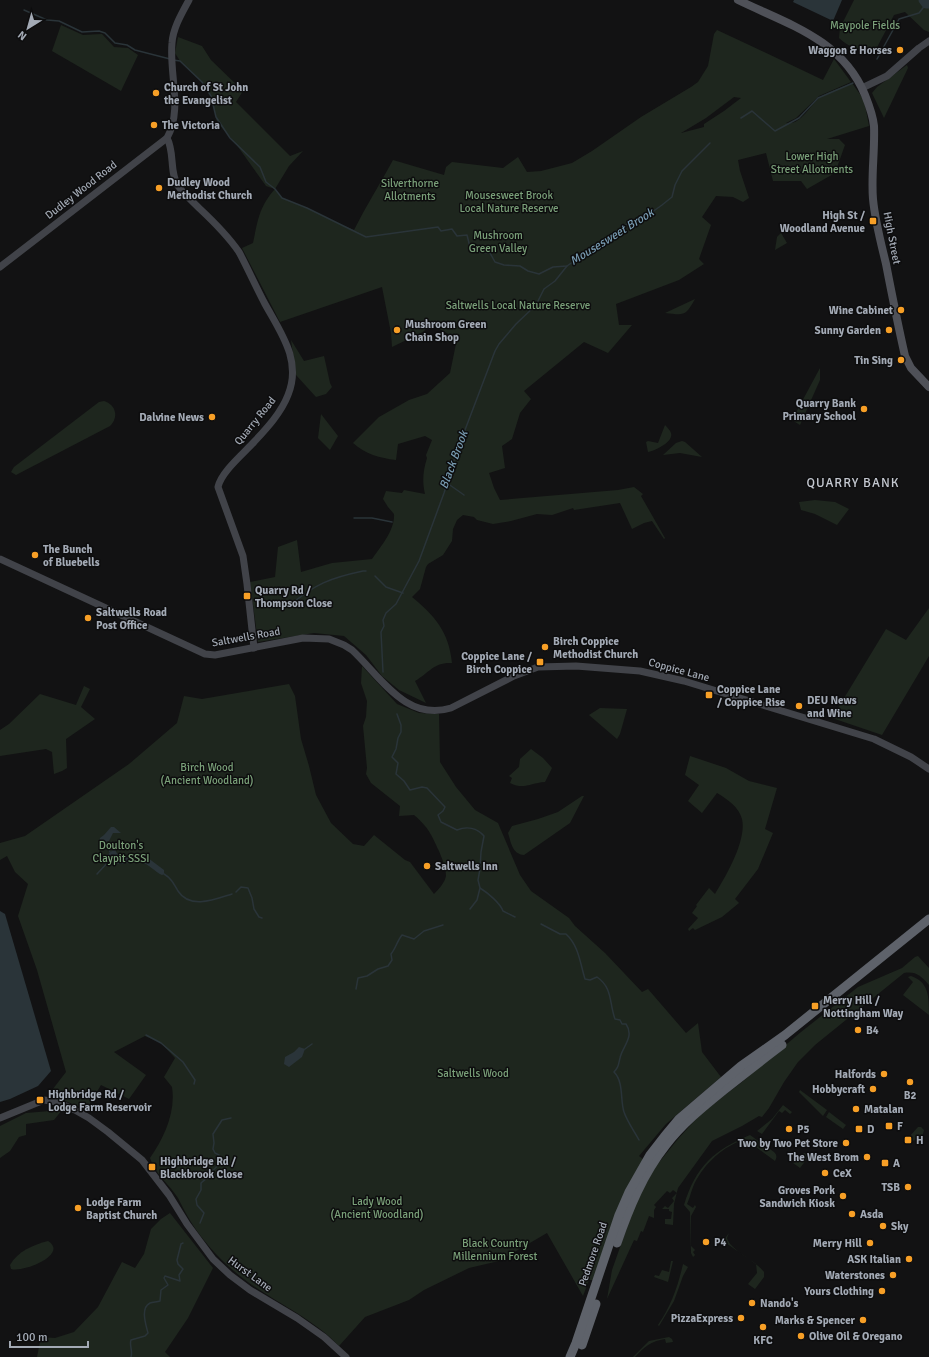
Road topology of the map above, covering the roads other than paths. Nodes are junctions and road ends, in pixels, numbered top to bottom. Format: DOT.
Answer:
graph roads {
  1 [pos="189,0"];
  2 [pos="738,0"];
  3 [pos="929,41"];
  4 [pos="861,87"];
  5 [pos="167,138"];
  6 [pos="0,268"];
  7 [pos="929,387"];
  8 [pos="0,560"];
  9 [pos="254,648"];
  10 [pos="381,680"];
  11 [pos="929,769"];
  12 [pos="929,919"];
  13 [pos="929,926"];
  14 [pos="0,1118"];
  15 [pos="650,1163"];
  16 [pos="346,1357"];
  17 [pos="570,1357"];
  18 [pos="576,1357"];
  1 -- 5 [label="street, Dudley Wood Road"];
  2 -- 4 [label="main road, High Street"];
  3 -- 4 [label="street"];
  4 -- 7 [label="main road, High Street"];
  5 -- 6 [label="street, Dudley Wood Road"];
  5 -- 9 [label="street, Quarry Road"];
  8 -- 9 [label="street, Saltwells Road"];
  9 -- 10 [label="street, Saltwells Road"];
  10 -- 11 [label="street, Coppice Lane"];
  12 -- 15 [label="highway"];
  13 -- 15 [label="highway"];
  14 -- 16 [label="street, Hurst Lane"];
  15 -- 17 [label="highway, Pedmore Road"];
  15 -- 18 [label="highway, Pedmore Road"];
}
